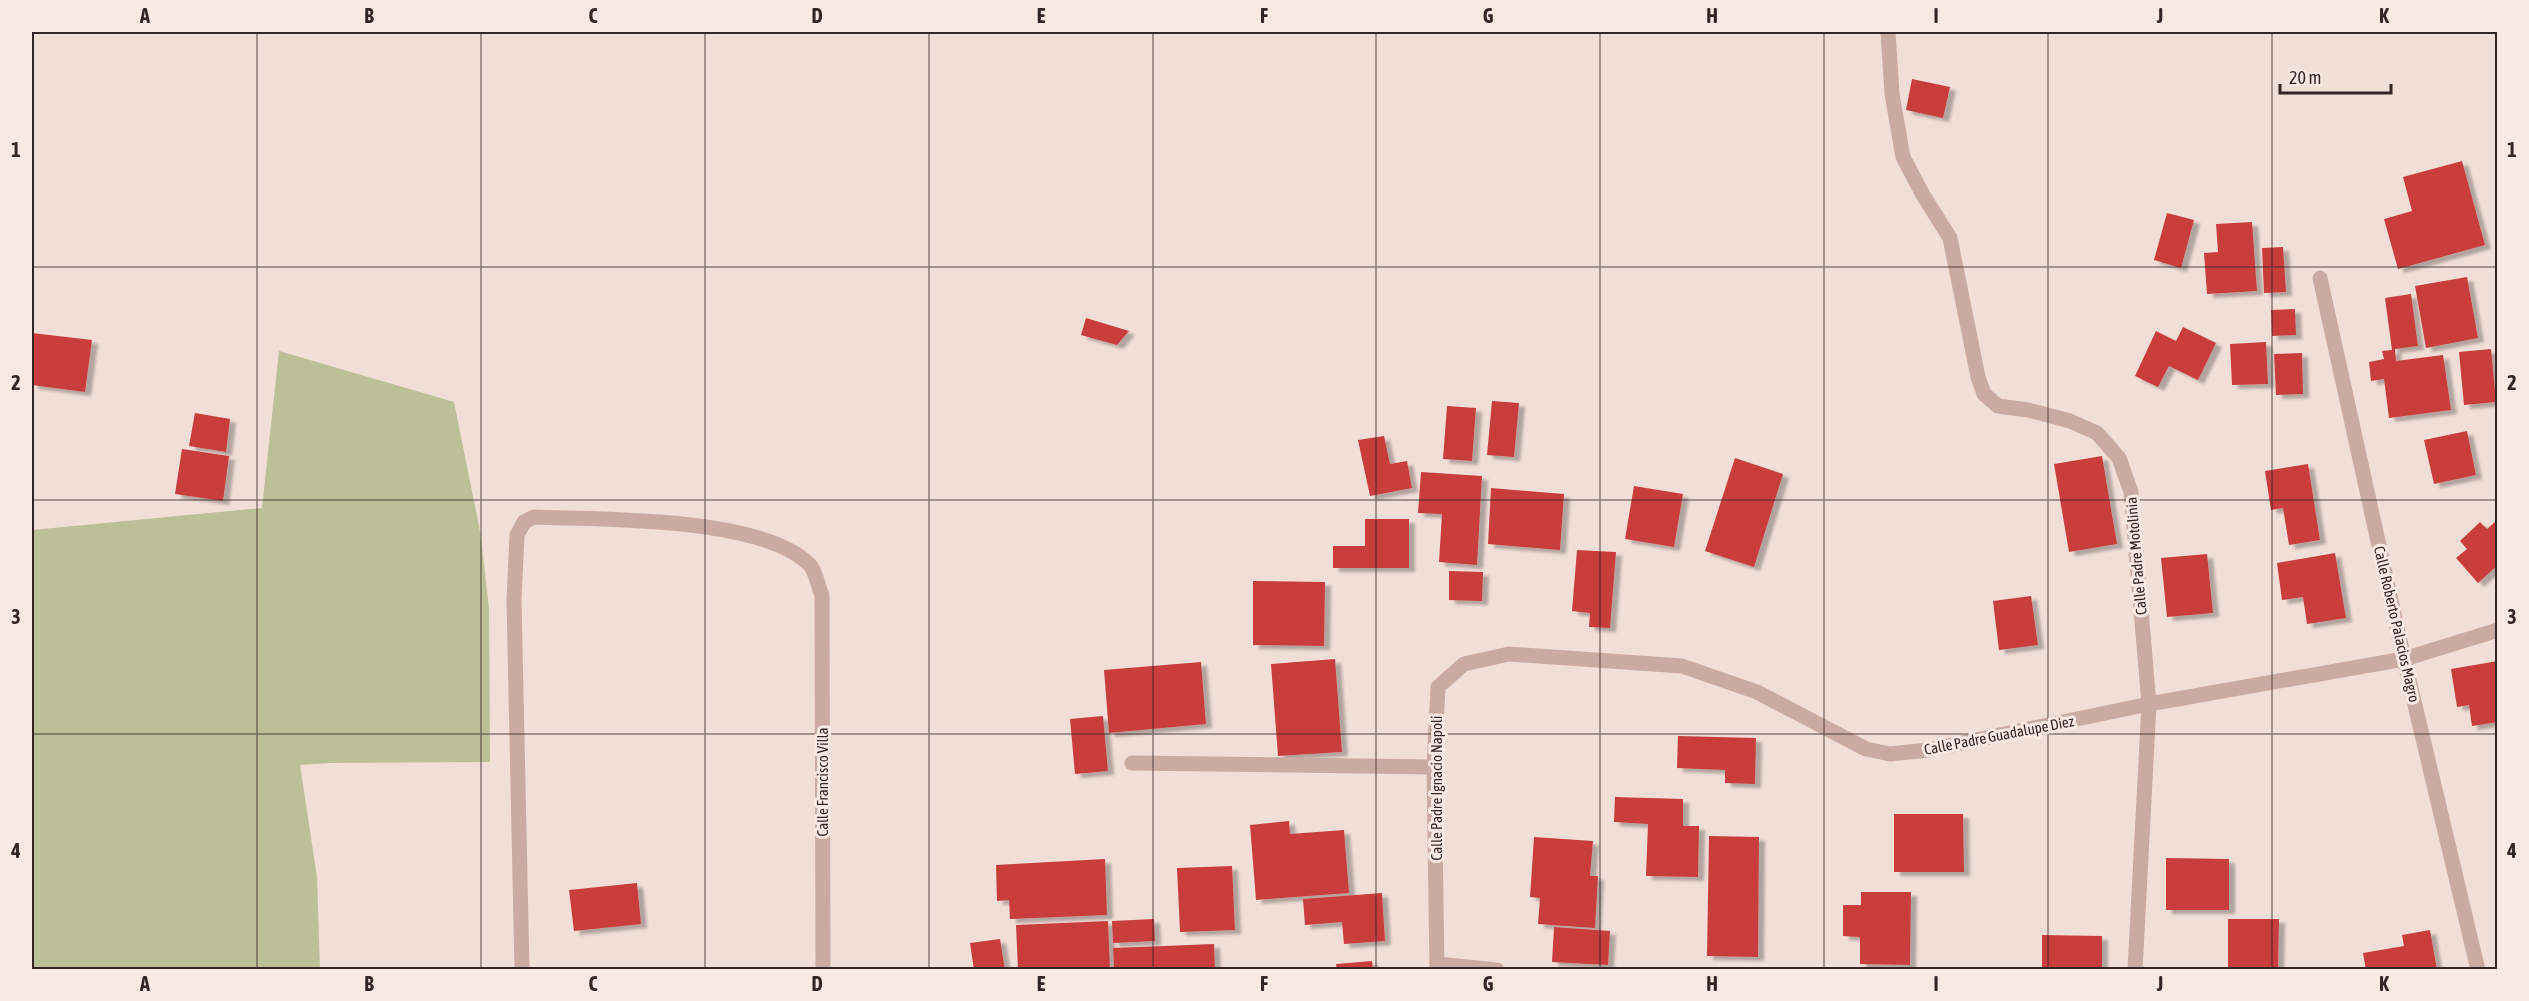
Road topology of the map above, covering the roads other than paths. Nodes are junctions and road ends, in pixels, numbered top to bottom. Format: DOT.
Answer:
graph roads {
  1 [pos="1888,32"];
  2 [pos="2320,278"];
  3 [pos="2498,630"];
  4 [pos="1509,654"];
  5 [pos="2404,659"];
  6 [pos="2149,704"];
  7 [pos="1132,764"];
  8 [pos="1434,767"];
  9 [pos="1437,967"];
  10 [pos="522,969"];
  11 [pos="823,969"];
  12 [pos="1497,969"];
  13 [pos="2135,969"];
  14 [pos="2478,969"];
  1 -- 6 [label="street, Calle Padre Motolinia"];
  2 -- 5 [label="street, Calle Roberto Palacios Magro"];
  3 -- 5 [label="street, Calle Padre Guadalupe Diez"];
  4 -- 6 [label="street, Calle Padre Guadalupe Diez"];
  4 -- 8 [label="street, Calle Padre Ignacio Napoli"];
  5 -- 6 [label="street, Calle Padre Guadalupe Diez"];
  5 -- 14 [label="street, Calle Roberto Palacios Magro"];
  6 -- 13 [label="street, Calle Padre Motolinia"];
  7 -- 8 [label="street"];
  8 -- 9 [label="street, Calle Padre Ignacio Napoli"];
  9 -- 12 [label="street"];
  10 -- 11 [label="street, Calle Francisco Villa"];
}
